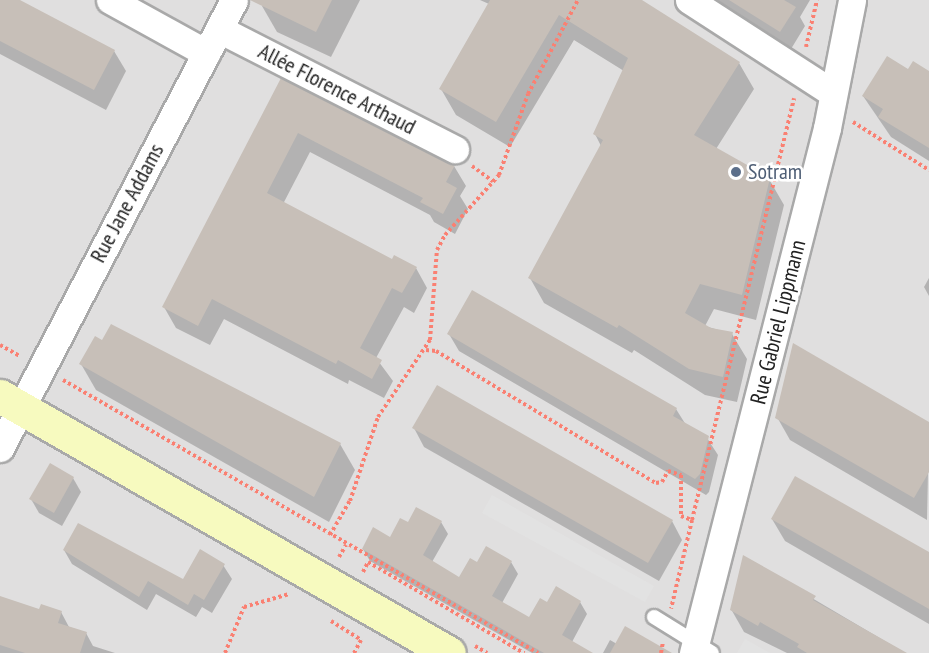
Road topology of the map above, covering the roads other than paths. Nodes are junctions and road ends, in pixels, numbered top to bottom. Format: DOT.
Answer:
graph roads {
  1 [pos="110,0"];
  2 [pos="234,0"];
  3 [pos="689,0"];
  4 [pos="852,0"];
  5 [pos="219,29"];
  6 [pos="206,53"];
  7 [pos="832,100"];
  8 [pos="454,149"];
  9 [pos="10,401"];
  10 [pos="0,448"];
  11 [pos="654,617"];
  12 [pos="700,650"];
  13 [pos="449,653"];
  1 -- 6 [label="street"];
  2 -- 5 [label="street, Rue Jane Addams"];
  3 -- 7 [label="street"];
  4 -- 7 [label="street, Rue Gabriel Lippmann"];
  5 -- 6 [label="street, Rue Jane Addams"];
  5 -- 8 [label="street, Allée Florence Arthaud"];
  6 -- 9 [label="street, Rue Jane Addams"];
  7 -- 12 [label="street, Rue Gabriel Lippmann"];
  9 -- 10 [label="street, Rue Jane Addams"];
  9 -- 13 [label="street"];
  11 -- 12 [label="lane, Rue Gabriel Lippmann"];
}
